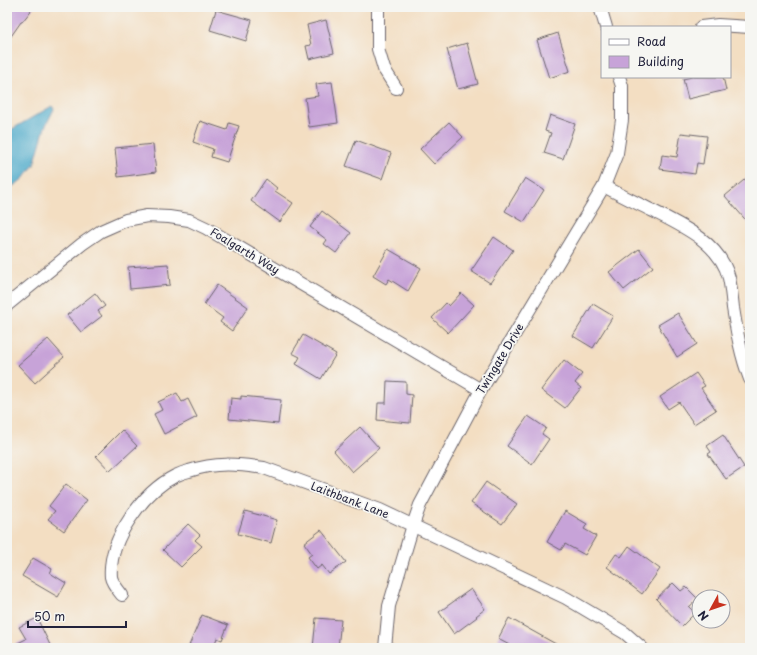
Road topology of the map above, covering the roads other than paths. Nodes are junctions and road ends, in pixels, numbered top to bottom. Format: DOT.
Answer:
graph roads {
  1 [pos="378,7"];
  2 [pos="600,7"];
  3 [pos="606,26"];
  4 [pos="709,26"];
  5 [pos="750,27"];
  6 [pos="619,78"];
  7 [pos="396,88"];
  8 [pos="604,186"];
  9 [pos="7,305"];
  10 [pos="750,380"];
  11 [pos="481,390"];
  12 [pos="413,525"];
  13 [pos="122,595"];
  14 [pos="385,648"];
  15 [pos="642,648"];
  1 -- 7 [label="street"];
  2 -- 3 [label="street"];
  4 -- 5 [label="street"];
  6 -- 8 [label="street, Twingate Drive"];
  8 -- 10 [label="street"];
  8 -- 11 [label="street, Twingate Drive"];
  9 -- 11 [label="street, Foalgarth Way"];
  11 -- 12 [label="street, Twingate Drive"];
  12 -- 13 [label="street, Laithbank Lane"];
  12 -- 14 [label="street, Twingate Drive"];
  12 -- 15 [label="street, Laithbank Lane"];
}
